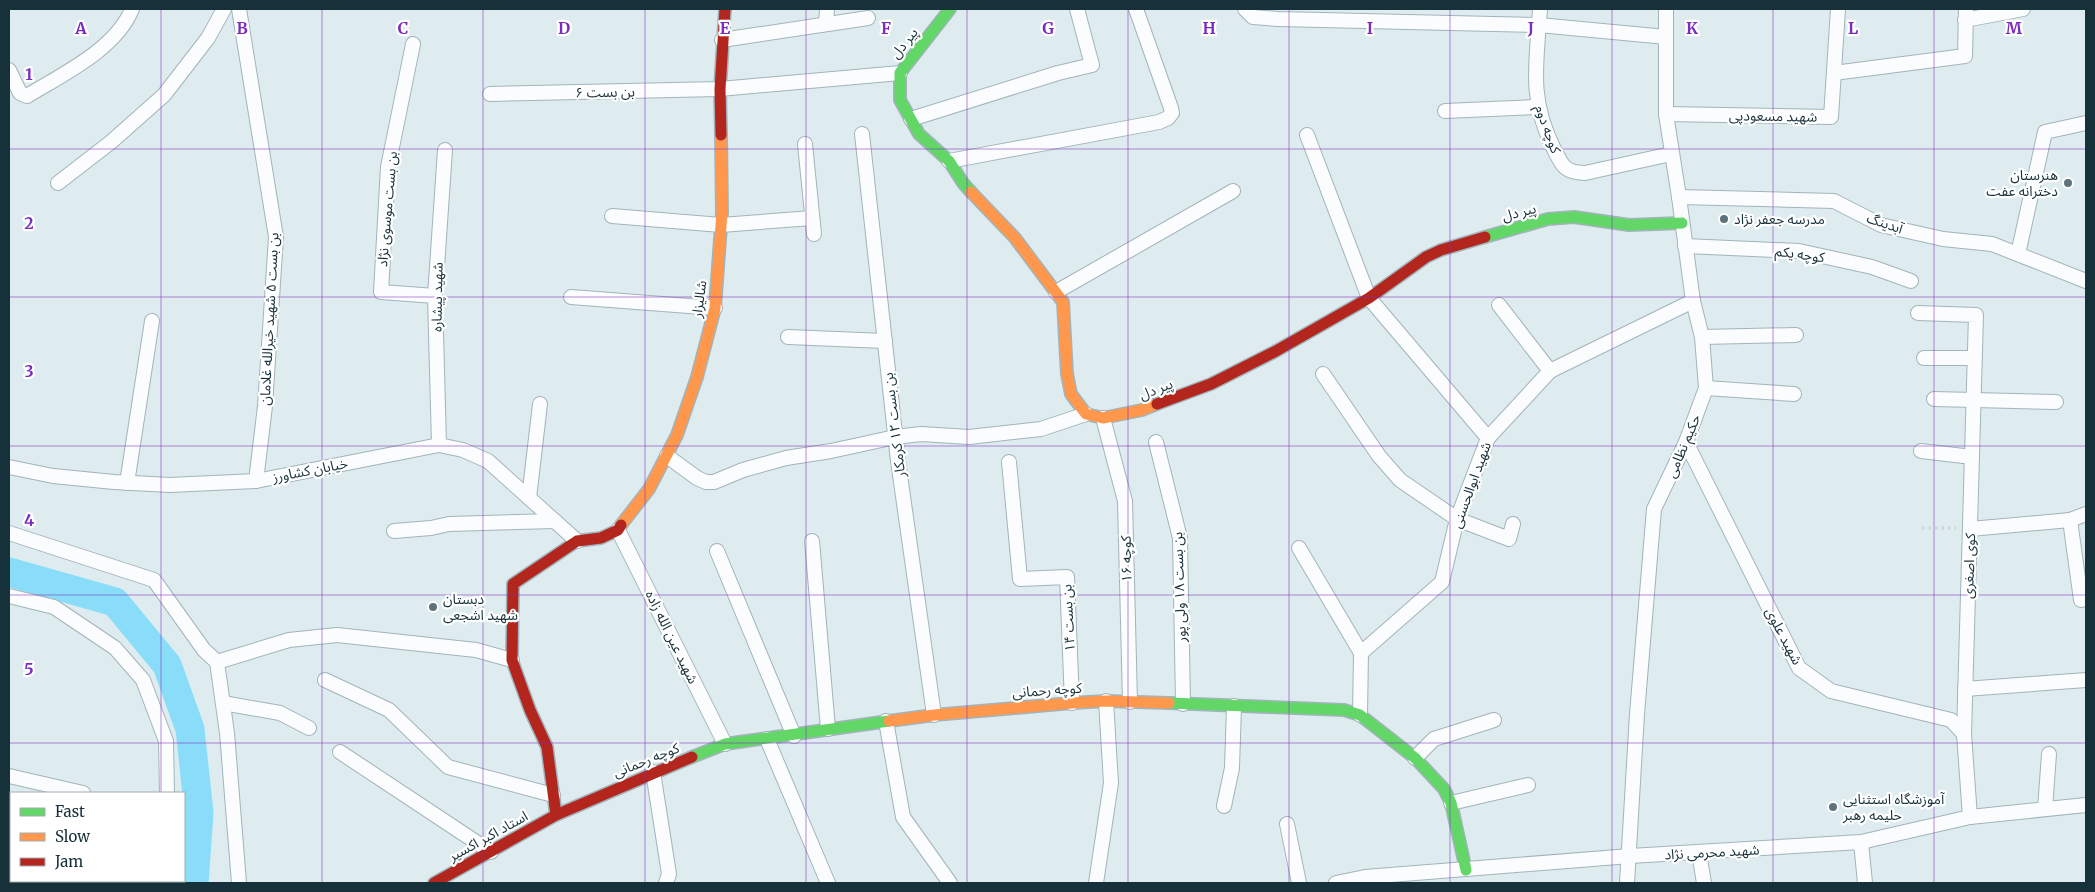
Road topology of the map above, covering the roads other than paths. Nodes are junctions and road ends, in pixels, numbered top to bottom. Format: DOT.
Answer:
graph roads {
  1 [pos="132,9"];
  2 [pos="224,9"];
  3 [pos="239,9"];
  4 [pos="725,9"];
  5 [pos="827,9"];
  6 [pos="950,9"];
  7 [pos="1077,9"];
  8 [pos="1136,9"];
  9 [pos="1245,9"];
  10 [pos="1540,9"];
  11 [pos="1666,9"];
  12 [pos="1838,9"];
  13 [pos="2023,9"];
  14 [pos="1965,14"];
  15 [pos="868,18"];
  16 [pos="826,24"];
  17 [pos="1539,25"];
  18 [pos="1666,37"];
  19 [pos="722,40"];
  20 [pos="413,44"];
  21 [pos="9,70"];
  22 [pos="900,73"];
  23 [pos="1834,73"];
  24 [pos="720,89"];
  25 [pos="490,94"];
  26 [pos="1537,107"];
  27 [pos="1445,112"];
  28 [pos="1666,114"];
  29 [pos="911,119"];
  30 [pos="2086,123"];
  31 [pos="862,134"];
  32 [pos="1307,135"];
  33 [pos="805,144"];
  34 [pos="446,150"];
  35 [pos="1671,154"];
  36 [pos="949,161"];
  37 [pos="58,183"];
  38 [pos="1233,191"];
  39 [pos="1679,197"];
  40 [pos="612,216"];
  41 [pos="812,218"];
  42 [pos="1682,223"];
  43 [pos="721,225"];
  44 [pos="814,234"];
  45 [pos="1685,246"];
  46 [pos="2018,254"];
  47 [pos="2086,280"];
  48 [pos="1912,281"];
  49 [pos="1056,292"];
  50 [pos="435,296"];
  51 [pos="571,297"];
  52 [pos="1369,298"];
  53 [pos="1693,301"];
  54 [pos="1499,304"];
  55 [pos="715,308"];
  56 [pos="1918,313"];
  57 [pos="152,321"];
  58 [pos="1796,335"];
  59 [pos="788,337"];
  60 [pos="1702,337"];
  61 [pos="885,341"];
  62 [pos="1924,358"];
  63 [pos="1974,358"];
  64 [pos="1550,371"];
  65 [pos="1322,374"];
  66 [pos="1706,388"];
  67 [pos="1794,394"];
  68 [pos="1934,399"];
  69 [pos="1973,400"];
  70 [pos="2056,402"];
  71 [pos="540,404"];
  72 [pos="1086,414"];
  73 [pos="1103,418"];
  74 [pos="895,437"];
  75 [pos="1488,438"];
  76 [pos="1156,442"];
  77 [pos="1686,442"];
  78 [pos="439,445"];
  79 [pos="1921,451"];
  80 [pos="666,456"];
  81 [pos="1972,457"];
  82 [pos="1010,462"];
  83 [pos="9,468"];
  84 [pos="256,481"];
  85 [pos="127,483"];
  86 [pos="529,498"];
  87 [pos="2086,514"];
  88 [pos="1457,519"];
  89 [pos="2070,520"];
  90 [pos="555,521"];
  91 [pos="1513,524"];
  92 [pos="1970,529"];
  93 [pos="618,530"];
  94 [pos="394,531"];
  95 [pos="9,533"];
  96 [pos="578,541"];
  97 [pos="812,541"];
  98 [pos="1299,548"];
  99 [pos="717,551"];
  100 [pos="9,596"];
  101 [pos="2086,599"];
  102 [pos="1361,654"];
  103 [pos="512,660"];
  104 [pos="217,662"];
  105 [pos="325,680"];
  106 [pos="2086,680"];
  107 [pos="1965,689"];
  108 [pos="1106,701"];
  109 [pos="1130,702"];
  110 [pos="223,703"];
  111 [pos="1072,703"];
  112 [pos="1182,704"];
  113 [pos="1234,706"];
  114 [pos="934,714"];
  115 [pos="1360,715"];
  116 [pos="1494,720"];
  117 [pos="886,721"];
  118 [pos="309,728"];
  119 [pos="828,730"];
  120 [pos="1964,734"];
  121 [pos="794,736"];
  122 [pos="768,739"];
  123 [pos="725,744"];
  124 [pos="340,752"];
  125 [pos="2049,754"];
  126 [pos="1415,758"];
  127 [pos="653,772"];
  128 [pos="9,776"];
  129 [pos="1528,785"];
  130 [pos="79,792"];
  131 [pos="167,792"];
  132 [pos="553,795"];
  133 [pos="1451,803"];
  134 [pos="1224,806"];
  135 [pos="2086,806"];
  136 [pos="2045,809"];
  137 [pos="556,814"];
  138 [pos="1970,816"];
  139 [pos="1287,824"];
  140 [pos="1861,842"];
  141 [pos="492,852"];
  142 [pos="1700,852"];
  143 [pos="1630,856"];
  144 [pos="1466,870"];
  145 [pos="1366,880"];
  146 [pos="239,883"];
  147 [pos="434,883"];
  148 [pos="666,883"];
  149 [pos="828,883"];
  150 [pos="950,883"];
  151 [pos="1096,883"];
  152 [pos="1299,883"];
  153 [pos="1336,883"];
  154 [pos="1627,883"];
  155 [pos="1704,883"];
  156 [pos="1865,883"];
  1 -- 21 [label="street"];
  2 -- 37 [label="street"];
  3 -- 84 [label="street, بن بست ۵ شهید خیرالله غلامان"];
  4 -- 19 [label="street, شالیزار"];
  5 -- 16 [label="street"];
  6 -- 22 [label="street, پیر دل"];
  7 -- 29 [label="street"];
  8 -- 36 [label="street"];
  9 -- 17 [label="street"];
  10 -- 17 [label="street, کوچه دوم"];
  11 -- 18 [label="street, حکیم نظامی"];
  12 -- 23 [label="street, شهید مسعودپی"];
  13 -- 14 [label="street"];
  14 -- 23 [label="street"];
  15 -- 16 [label="street"];
  16 -- 19 [label="street"];
  17 -- 18 [label="street"];
  17 -- 26 [label="street, کوچه دوم"];
  18 -- 28 [label="street, حکیم نظامی"];
  19 -- 24 [label="street, شالیزار"];
  20 -- 50 [label="street, بن بست موسوی نژاد"];
  22 -- 24 [label="street, بن بست ۶"];
  22 -- 29 [label="street, پیر دل"];
  23 -- 28 [label="street, شهید مسعودپی"];
  24 -- 25 [label="street, بن بست ۶"];
  24 -- 43 [label="street, شالیزار"];
  26 -- 27 [label="street"];
  26 -- 35 [label="street, کوچه دوم"];
  28 -- 35 [label="street, حکیم نظامی"];
  29 -- 36 [label="street, پیر دل"];
  30 -- 46 [label="street"];
  31 -- 61 [label="street, بن بست ۱۲ کرمکار"];
  32 -- 52 [label="street"];
  33 -- 41 [label="street"];
  34 -- 50 [label="street, شهید پیشاره"];
  35 -- 39 [label="street, حکیم نظامی"];
  36 -- 49 [label="street, پیر دل"];
  38 -- 49 [label="street"];
  39 -- 42 [label="street, حکیم نظامی"];
  39 -- 46 [label="street, آبدینگ"];
  40 -- 43 [label="street"];
  41 -- 43 [label="street"];
  41 -- 44 [label="street"];
  42 -- 45 [label="street, حکیم نظامی"];
  42 -- 52 [label="street, پیر دل"];
  43 -- 55 [label="street, شالیزار"];
  45 -- 48 [label="street, کوچه یکم"];
  45 -- 53 [label="street, حکیم نظامی"];
  46 -- 47 [label="street, آبدینگ"];
  49 -- 72 [label="street, پیر دل"];
  50 -- 78 [label="street, شهید پیشاره"];
  51 -- 55 [label="street"];
  52 -- 73 [label="street, پیر دل"];
  52 -- 75 [label="street"];
  53 -- 60 [label="street, حکیم نظامی"];
  53 -- 64 [label="street, شهید ابوالحسنی"];
  54 -- 64 [label="street"];
  55 -- 80 [label="street, شالیزار"];
  56 -- 63 [label="street, کوی اصغری"];
  57 -- 85 [label="street"];
  58 -- 60 [label="street"];
  59 -- 61 [label="street"];
  60 -- 66 [label="street, حکیم نظامی"];
  61 -- 74 [label="street, بن بست ۱۲ کرمکار"];
  62 -- 63 [label="street"];
  63 -- 69 [label="street, کوی اصغری"];
  64 -- 75 [label="street, شهید ابوالحسنی"];
  65 -- 88 [label="street"];
  66 -- 67 [label="street"];
  66 -- 77 [label="street, حکیم نظامی"];
  68 -- 69 [label="street"];
  69 -- 70 [label="street"];
  69 -- 81 [label="street, کوی اصغری"];
  71 -- 86 [label="street"];
  72 -- 73 [label="street, پیر دل"];
  72 -- 74 [label="street"];
  73 -- 109 [label="street, کوچه ۱۶"];
  74 -- 80 [label="street"];
  74 -- 114 [label="street, بن بست ۱۲ کرمکار"];
  75 -- 88 [label="street, شهید ابوالحسنی"];
  76 -- 112 [label="street, بن بست ۱۸ ولی پور"];
  77 -- 120 [label="street, شهید علوی"];
  77 -- 143 [label="street, حکیم نظامی"];
  78 -- 84 [label="street, خیابان کشاورز"];
  78 -- 86 [label="street, خیابان کشاورز"];
  79 -- 81 [label="street"];
  80 -- 93 [label="street, شالیزار"];
  81 -- 92 [label="street, کوی اصغری"];
  82 -- 111 [label="street, بن بست ۱۴"];
  83 -- 85 [label="street, خیابان کشاورز"];
  84 -- 85 [label="street, خیابان کشاورز"];
  86 -- 90 [label="street, خیابان کشاورز"];
  87 -- 89 [label="street"];
  88 -- 91 [label="street"];
  88 -- 102 [label="street, شهید ابوالحسنی"];
  89 -- 92 [label="street"];
  89 -- 101 [label="street"];
  90 -- 94 [label="street"];
  90 -- 96 [label="street, خیابان کشاورز"];
  92 -- 107 [label="street, کوی اصغری"];
  93 -- 96 [label="street"];
  93 -- 123 [label="street, شهید عین الله زاده"];
  95 -- 104 [label="street"];
  96 -- 103 [label="street"];
  97 -- 119 [label="street"];
  98 -- 102 [label="street"];
  99 -- 121 [label="street"];
  100 -- 131 [label="street"];
  102 -- 115 [label="street"];
  103 -- 104 [label="street"];
  103 -- 132 [label="street"];
  104 -- 110 [label="street"];
  105 -- 132 [label="street"];
  106 -- 107 [label="street"];
  107 -- 120 [label="street, کوی اصغری"];
  108 -- 109 [label="street, کوچه رحمانی"];
  108 -- 111 [label="street, کوچه رحمانی"];
  108 -- 151 [label="street"];
  109 -- 112 [label="street, کوچه رحمانی"];
  110 -- 118 [label="street"];
  110 -- 146 [label="street"];
  111 -- 114 [label="street, کوچه رحمانی"];
  112 -- 113 [label="street, کوچه رحمانی"];
  113 -- 115 [label="street, کوچه رحمانی"];
  113 -- 134 [label="street"];
  114 -- 117 [label="street, کوچه رحمانی"];
  115 -- 126 [label="street, کوچه رحمانی"];
  116 -- 126 [label="street"];
  117 -- 119 [label="street, کوچه رحمانی"];
  117 -- 150 [label="street"];
  119 -- 121 [label="street, کوچه رحمانی"];
  120 -- 138 [label="street, کوی اصغری"];
  121 -- 122 [label="street, کوچه رحمانی"];
  122 -- 123 [label="street, کوچه رحمانی"];
  122 -- 149 [label="street"];
  123 -- 127 [label="street, کوچه رحمانی"];
  124 -- 141 [label="street"];
  125 -- 136 [label="street"];
  126 -- 133 [label="street, کوچه رحمانی"];
  127 -- 137 [label="street, کوچه رحمانی"];
  127 -- 148 [label="street"];
  128 -- 130 [label="street"];
  129 -- 133 [label="street"];
  132 -- 137 [label="street"];
  133 -- 144 [label="street, کوچه رحمانی"];
  135 -- 136 [label="street, شهید محرمی نژاد"];
  136 -- 138 [label="street, شهید محرمی نژاد"];
  137 -- 141 [label="street, استاد اکبر اکسیر"];
  138 -- 140 [label="street, شهید محرمی نژاد"];
  139 -- 152 [label="street"];
  140 -- 142 [label="street, شهید محرمی نژاد"];
  140 -- 156 [label="street"];
  141 -- 147 [label="street, استاد اکبر اکسیر"];
  142 -- 143 [label="street, شهید محرمی نژاد"];
  142 -- 155 [label="street"];
  143 -- 144 [label="street, شهید محرمی نژاد"];
  143 -- 154 [label="street, حکیم نظامی"];
  144 -- 145 [label="street, شهید محرمی نژاد"];
  145 -- 153 [label="street, شهید محرمی نژاد"];
}
